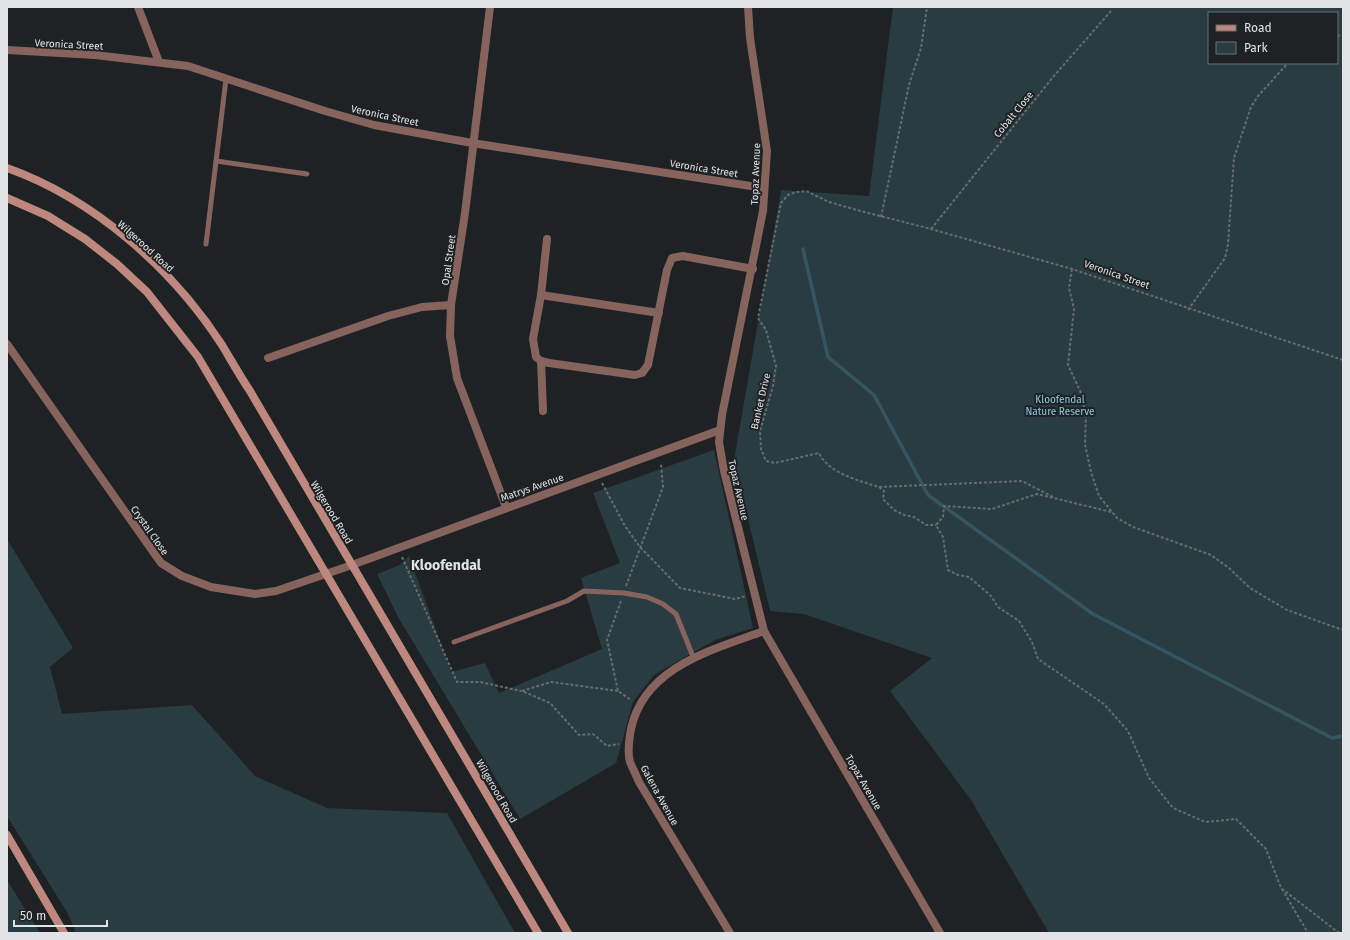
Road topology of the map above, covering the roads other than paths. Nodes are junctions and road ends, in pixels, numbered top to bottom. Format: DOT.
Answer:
graph roads {
  1 [pos="138,7"];
  2 [pos="490,7"];
  3 [pos="748,7"];
  4 [pos="7,50"];
  5 [pos="159,62"];
  6 [pos="226,79"];
  7 [pos="472,143"];
  8 [pos="216,161"];
  9 [pos="7,168"];
  10 [pos="307,174"];
  11 [pos="764,188"];
  12 [pos="7,198"];
  13 [pos="547,239"];
  14 [pos="206,244"];
  15 [pos="753,269"];
  16 [pos="541,295"];
  17 [pos="451,305"];
  18 [pos="659,313"];
  19 [pos="7,344"];
  20 [pos="268,358"];
  21 [pos="541,361"];
  22 [pos="543,411"];
  23 [pos="720,430"];
  24 [pos="506,507"];
  25 [pos="352,565"];
  26 [pos="326,573"];
  27 [pos="764,631"];
  28 [pos="454,642"];
  29 [pos="694,658"];
  30 [pos="7,835"];
  31 [pos="64,933"];
  32 [pos="538,933"];
  33 [pos="568,933"];
  34 [pos="730,933"];
  35 [pos="940,933"];
  1 -- 5 [label="street"];
  2 -- 7 [label="street, Opal Street"];
  3 -- 11 [label="street, Topaz Avenue"];
  4 -- 5 [label="street, Veronica Street"];
  5 -- 6 [label="street, Veronica Street"];
  6 -- 7 [label="street, Veronica Street"];
  6 -- 8 [label="lane"];
  7 -- 11 [label="street, Veronica Street"];
  7 -- 17 [label="street, Opal Street"];
  8 -- 10 [label="lane"];
  8 -- 14 [label="lane"];
  9 -- 25 [label="street, Wilgerood Road"];
  11 -- 15 [label="street, Topaz Avenue"];
  12 -- 26 [label="street"];
  13 -- 16 [label="street"];
  15 -- 18 [label="street"];
  15 -- 23 [label="street, Topaz Avenue"];
  16 -- 18 [label="street"];
  16 -- 21 [label="street"];
  17 -- 20 [label="street"];
  17 -- 24 [label="street, Opal Street"];
  18 -- 21 [label="street"];
  19 -- 26 [label="street, Crystal Close"];
  21 -- 22 [label="street"];
  23 -- 24 [label="street, Matrys Avenue"];
  23 -- 27 [label="street, Topaz Avenue"];
  24 -- 25 [label="street, Matrys Avenue"];
  25 -- 26 [label="street, Crystal Close"];
  25 -- 33 [label="street, Wilgerood Road"];
  26 -- 32 [label="street"];
  27 -- 29 [label="street, Galena Avenue"];
  27 -- 35 [label="street, Topaz Avenue"];
  28 -- 29 [label="lane"];
  29 -- 34 [label="street, Galena Avenue"];
  30 -- 31 [label="street"];
}
